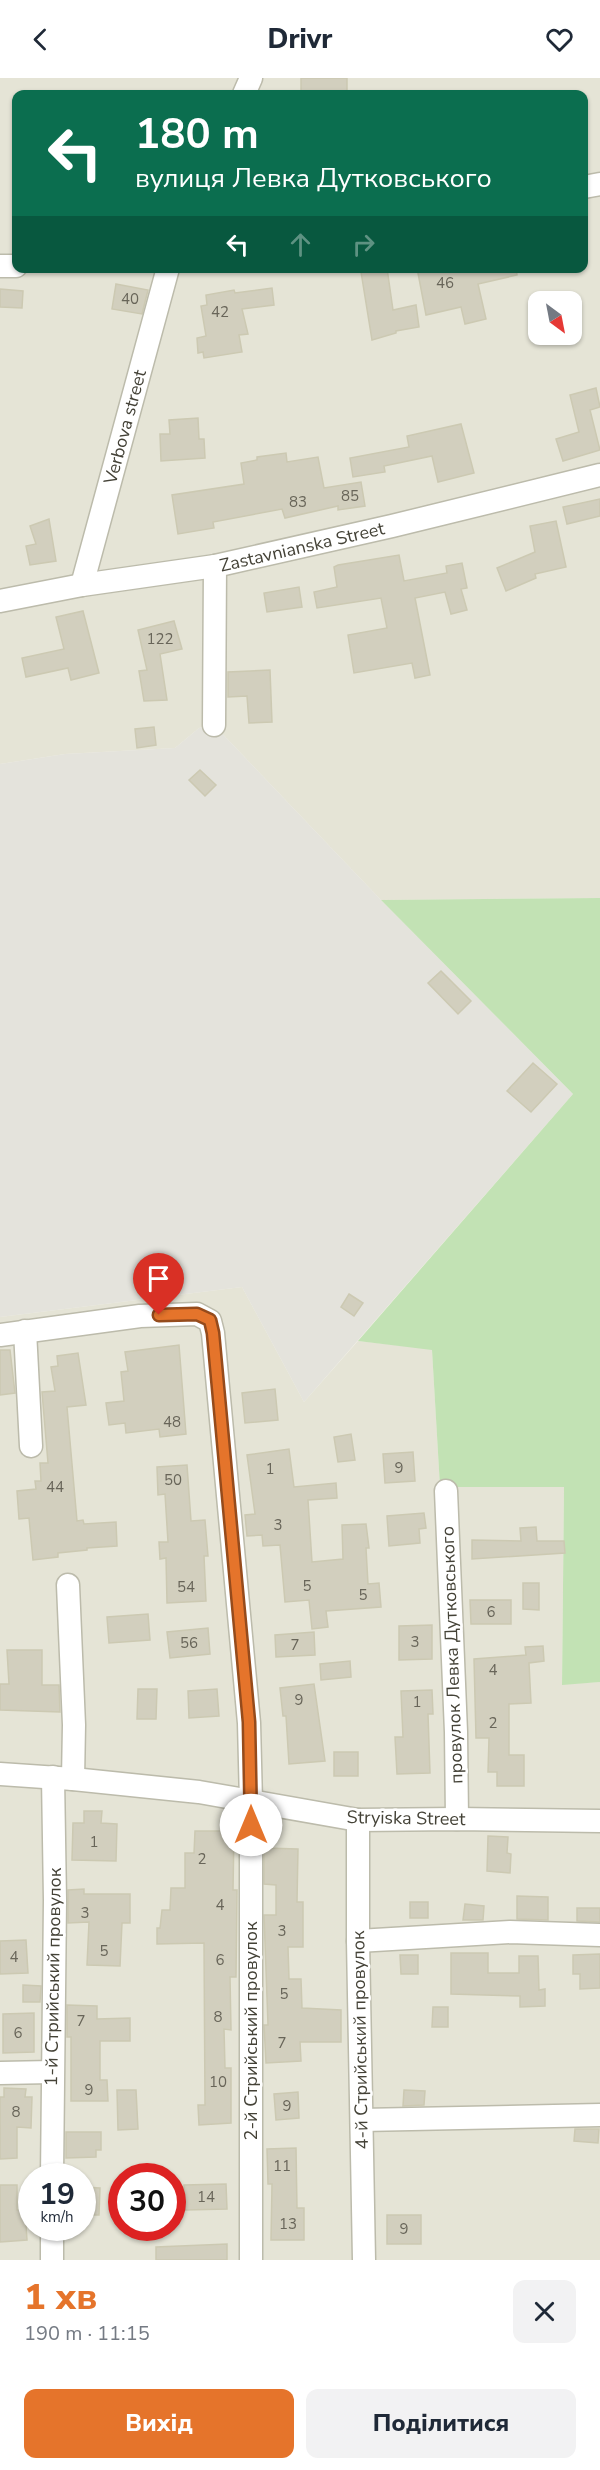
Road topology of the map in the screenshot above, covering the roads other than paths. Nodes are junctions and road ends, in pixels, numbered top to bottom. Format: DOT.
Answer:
graph roads {
  1 [pos="167,273"];
  2 [pos="600,475"];
  3 [pos="215,566"];
  4 [pos="82,585"];
  5 [pos="0,601"];
  6 [pos="214,725"];
  7 [pos="25,1331"];
  8 [pos="0,1335"];
  9 [pos="31,1446"];
  10 [pos="446,1491"];
  11 [pos="68,1585"];
  12 [pos="0,1774"];
  13 [pos="63,1778"];
  14 [pos="251,1802"];
  15 [pos="457,1819"];
  16 [pos="358,1820"];
  17 [pos="600,1821"];
  18 [pos="600,1935"];
  19 [pos="358,1941"];
  20 [pos="52,2072"];
  21 [pos="0,2073"];
  22 [pos="600,2115"];
  23 [pos="362,2120"];
  24 [pos="52,2163"];
  25 [pos="52,2241"];
  26 [pos="52,2260"];
  27 [pos="251,2260"];
  28 [pos="364,2260"];
  1 -- 4 [label="street, Verbova street"];
  2 -- 3 [label="street, Zastavnianska Street"];
  3 -- 4 [label="street, Zastavnianska Street"];
  3 -- 6 [label="street"];
  4 -- 5 [label="street, Zastavnianska Street"];
  7 -- 8 [label="street"];
  7 -- 9 [label="street"];
  7 -- 14 [label="street, 2-й Стрийський провулок"];
  10 -- 15 [label="street, провулок Левка Дутковського"];
  11 -- 13 [label="street, 1-й Стрийський провулок"];
  12 -- 13 [label="street, Stryiska Street"];
  13 -- 14 [label="street, Stryiska Street"];
  13 -- 20 [label="street, 1-й Стрийський провулок"];
  14 -- 16 [label="street, Stryiska Street"];
  14 -- 27 [label="street, 2-й Стрийський провулок"];
  15 -- 16 [label="street, Stryiska Street"];
  15 -- 17 [label="street, Stryiska Street"];
  16 -- 19 [label="street, 4-й Стрийський провулок"];
  18 -- 19 [label="street"];
  19 -- 23 [label="street, 4-й Стрийський провулок"];
  20 -- 21 [label="street"];
  20 -- 24 [label="street, 1-й Стрийський провулок"];
  22 -- 23 [label="street"];
  23 -- 28 [label="street, 4-й Стрийський провулок"];
  25 -- 26 [label="street"];
}
